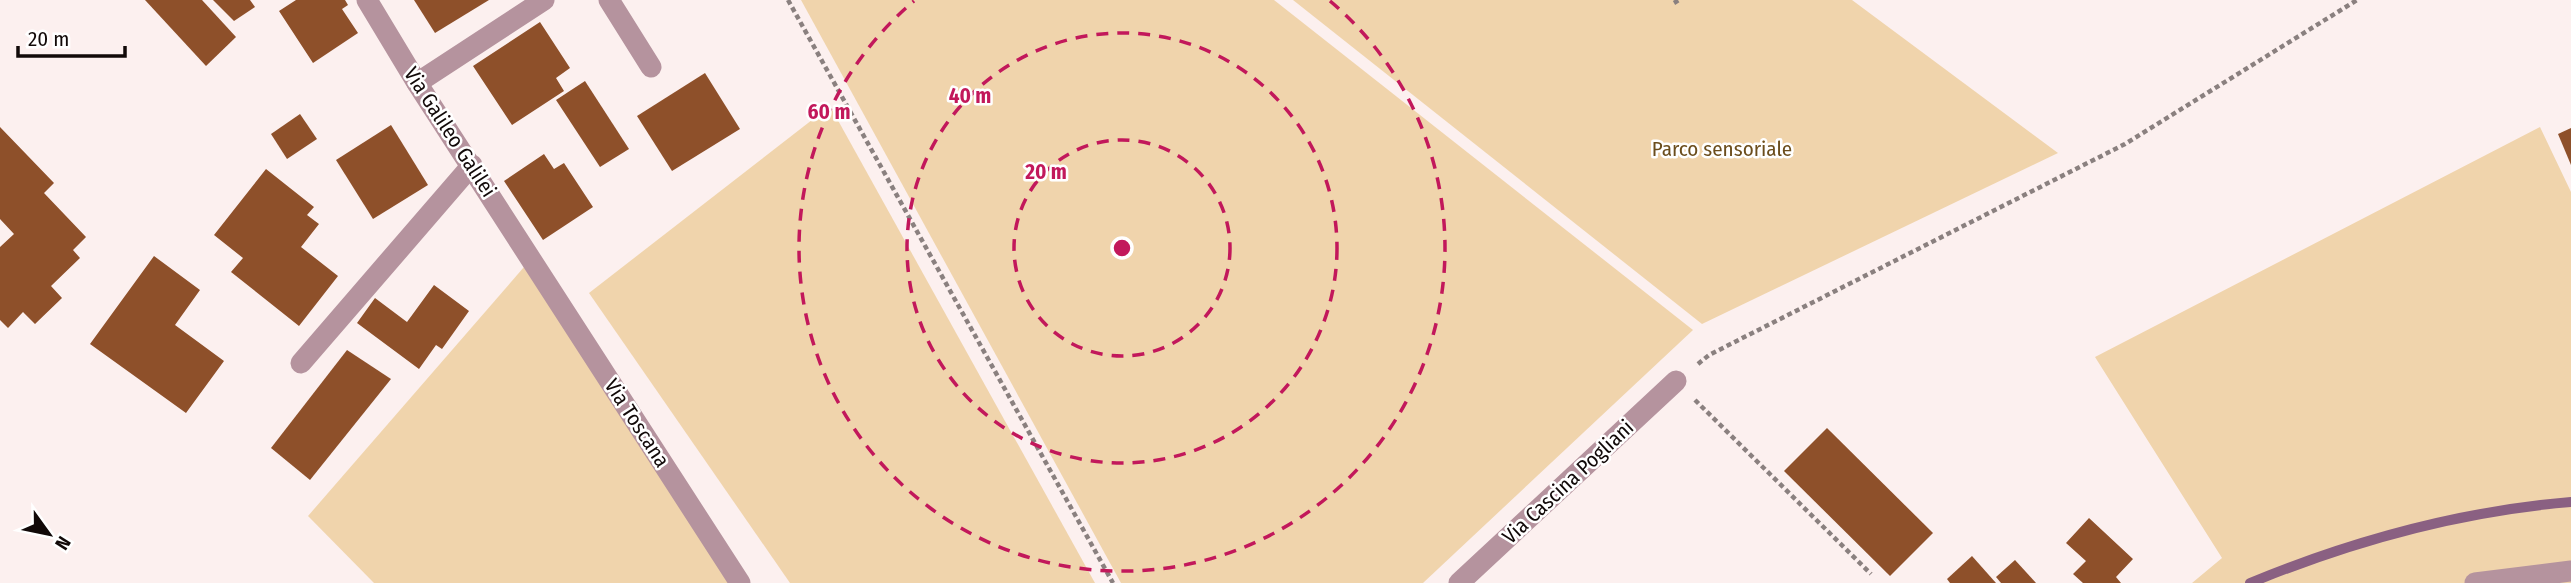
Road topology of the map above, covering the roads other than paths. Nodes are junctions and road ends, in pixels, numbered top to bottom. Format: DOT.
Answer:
graph roads {
  1 [pos="367,0"];
  2 [pos="544,0"];
  3 [pos="609,0"];
  4 [pos="651,67"];
  5 [pos="417,83"];
  6 [pos="472,165"];
  7 [pos="535,263"];
  8 [pos="300,363"];
  9 [pos="1676,381"];
  10 [pos="2571,571"];
  11 [pos="740,583"];
  12 [pos="1459,583"];
  13 [pos="2475,583"];
  1 -- 5 [label="street, Via Galileo Galilei"];
  2 -- 5 [label="street"];
  3 -- 4 [label="street"];
  5 -- 6 [label="street, Via Galileo Galilei"];
  6 -- 7 [label="street, Via Galileo Galilei"];
  6 -- 8 [label="street"];
  7 -- 11 [label="street, Via Toscana"];
  9 -- 12 [label="street, Via Cascina Pogliani"];
  10 -- 13 [label="street"];
}
